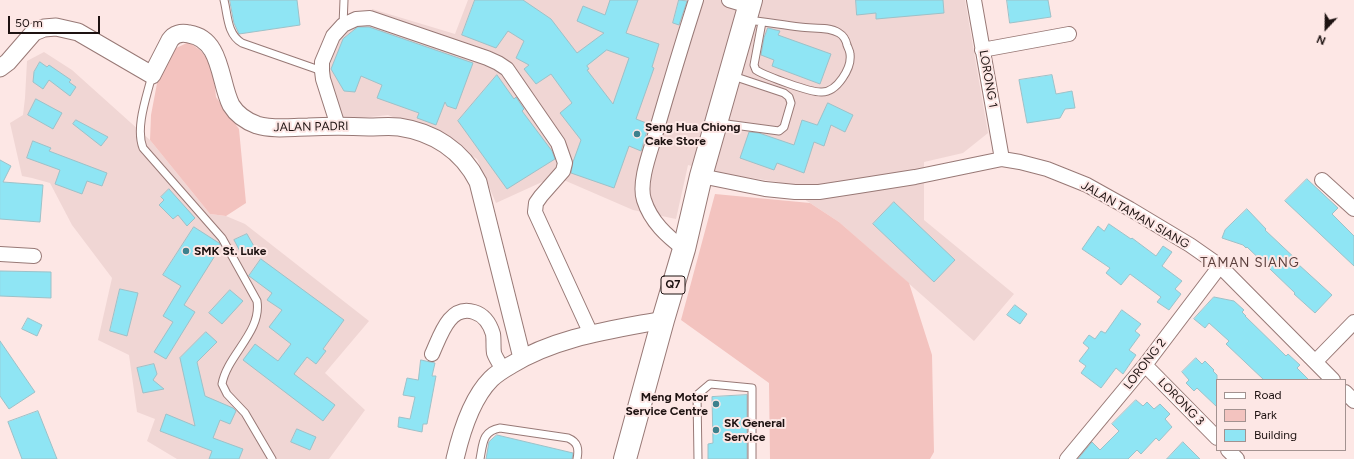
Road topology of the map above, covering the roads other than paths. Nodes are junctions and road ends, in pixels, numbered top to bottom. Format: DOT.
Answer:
graph roads {
  1 [pos="224,0"];
  2 [pos="344,0"];
  3 [pos="696,0"];
  4 [pos="974,0"];
  5 [pos="747,9"];
  6 [pos="343,25"];
  7 [pos="1069,34"];
  8 [pos="982,50"];
  9 [pos="0,68"];
  10 [pos="322,71"];
  11 [pos="152,75"];
  12 [pos="730,75"];
  13 [pos="716,122"];
  14 [pos="338,126"];
  15 [pos="1002,159"];
  16 [pos="701,176"];
  17 [pos="1322,180"];
  18 [pos="1354,209"];
  19 [pos="684,249"];
  20 [pos="0,254"];
  21 [pos="34,256"];
  22 [pos="1220,266"];
  23 [pos="663,320"];
  24 [pos="1354,322"];
  25 [pos="591,334"];
  26 [pos="432,354"];
  27 [pos="522,358"];
  28 [pos="1315,362"];
  29 [pos="1145,365"];
  30 [pos="503,369"];
  31 [pos="1332,379"];
  32 [pos="1346,393"];
  33 [pos="1354,401"];
  34 [pos="1216,437"];
  35 [pos="272,459"];
  36 [pos="455,459"];
  37 [pos="480,459"];
  38 [pos="577,459"];
  39 [pos="625,459"];
  40 [pos="698,459"];
  41 [pos="752,459"];
  42 [pos="1067,459"];
  1 -- 10 [label="lane"];
  2 -- 6 [label="lane"];
  3 -- 19 [label="street"];
  4 -- 8 [label="street, LORONG 1"];
  5 -- 5 [label="lane"];
  5 -- 12 [label="main road, Q7"];
  6 -- 10 [label="street"];
  6 -- 25 [label="street"];
  7 -- 8 [label="street"];
  8 -- 15 [label="street, LORONG 1"];
  9 -- 11 [label="street"];
  10 -- 14 [label="street"];
  11 -- 14 [label="street, JALAN PADRI"];
  11 -- 35 [label="lane"];
  12 -- 13 [label="main road, Q7"];
  12 -- 13 [label="lane"];
  13 -- 16 [label="main road, Q7"];
  14 -- 27 [label="street, JALAN PADRI"];
  15 -- 16 [label="street, JALAN TAMAN SIANG"];
  15 -- 22 [label="street, JALAN TAMAN SIANG"];
  16 -- 19 [label="main road, Q7"];
  17 -- 18 [label="street"];
  19 -- 23 [label="main road, Q7"];
  20 -- 21 [label="street"];
  22 -- 28 [label="street, JALAN TAMAN SIANG"];
  22 -- 29 [label="street, LORONG 2"];
  23 -- 25 [label="street"];
  23 -- 39 [label="main road, Q7"];
  24 -- 28 [label="street"];
  25 -- 27 [label="street"];
  26 -- 30 [label="street"];
  27 -- 30 [label="street"];
  28 -- 31 [label="street, JALAN TAMAN SIANG"];
  29 -- 34 [label="street, LORONG 3"];
  29 -- 42 [label="street, LORONG 2"];
  30 -- 36 [label="street"];
  32 -- 33 [label="street"];
  37 -- 38 [label="lane"];
  40 -- 41 [label="lane"];
}
